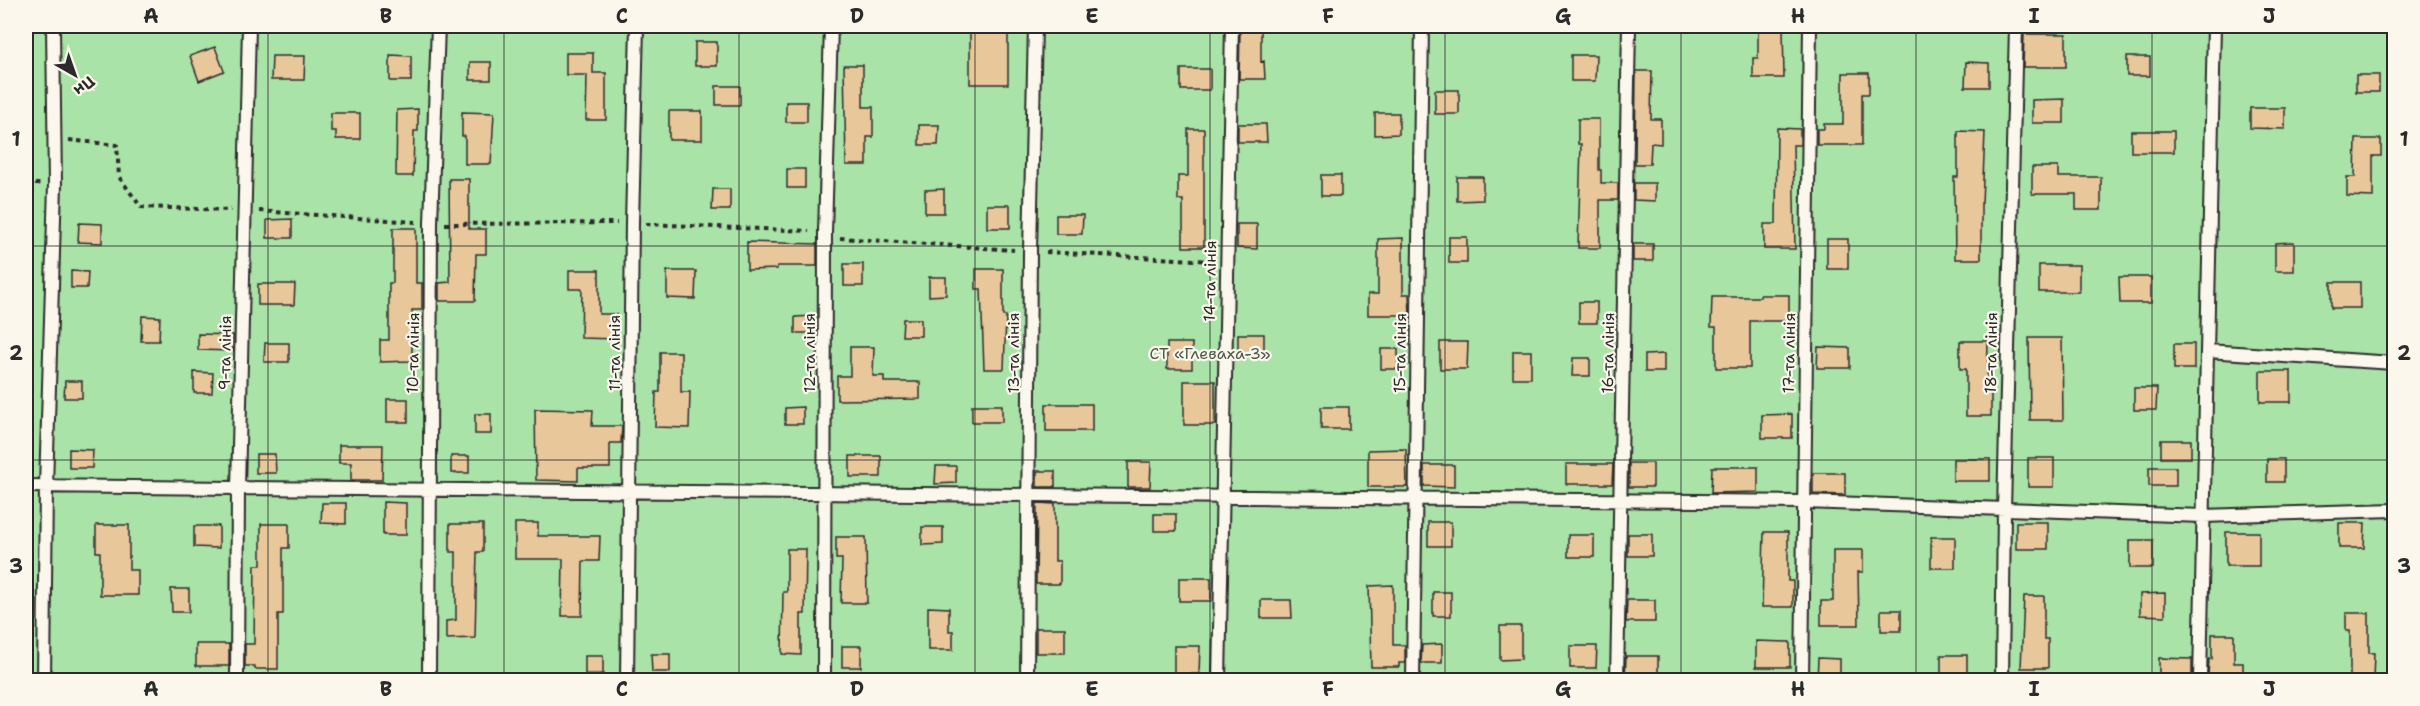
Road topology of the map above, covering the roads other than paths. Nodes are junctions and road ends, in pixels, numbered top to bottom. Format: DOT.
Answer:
graph roads {
  1 [pos="53,26"];
  2 [pos="249,26"];
  3 [pos="438,26"];
  4 [pos="636,26"];
  5 [pos="831,26"];
  6 [pos="1035,26"];
  7 [pos="1232,26"];
  8 [pos="1422,26"];
  9 [pos="1629,26"];
  10 [pos="1810,26"];
  11 [pos="2016,26"];
  12 [pos="2214,26"];
  13 [pos="2207,351"];
  14 [pos="2394,363"];
  15 [pos="26,486"];
  16 [pos="46,487"];
  17 [pos="238,488"];
  18 [pos="428,490"];
  19 [pos="629,492"];
  20 [pos="826,493"];
  21 [pos="1030,495"];
  22 [pos="1224,496"];
  23 [pos="1414,498"];
  24 [pos="1622,500"];
  25 [pos="1804,501"];
  26 [pos="2004,510"];
  27 [pos="2394,510"];
  28 [pos="2203,516"];
  29 [pos="2394,673"];
  30 [pos="44,681"];
  31 [pos="237,681"];
  32 [pos="429,681"];
  33 [pos="627,681"];
  34 [pos="824,681"];
  35 [pos="1027,681"];
  36 [pos="1219,681"];
  37 [pos="1413,681"];
  38 [pos="1617,681"];
  39 [pos="1802,681"];
  40 [pos="2002,681"];
  41 [pos="2200,681"];
  42 [pos="2394,681"];
  1 -- 16 [label="lane"];
  2 -- 17 [label="lane, 9-та лінія"];
  3 -- 18 [label="lane, 10-та лінія"];
  4 -- 19 [label="lane, 11-та лінія"];
  5 -- 20 [label="lane, 12-та лінія"];
  6 -- 21 [label="lane, 13-та лінія"];
  7 -- 22 [label="lane, 14-та лінія"];
  8 -- 23 [label="lane, 15-та лінія"];
  9 -- 24 [label="lane, 16-та лінія"];
  10 -- 25 [label="lane, 17-та лінія"];
  11 -- 26 [label="lane, 18-та лінія"];
  12 -- 13 [label="lane"];
  13 -- 14 [label="lane"];
  13 -- 28 [label="lane"];
  15 -- 16 [label="lane"];
  16 -- 17 [label="lane"];
  16 -- 30 [label="lane"];
  17 -- 18 [label="lane"];
  17 -- 31 [label="lane, 9-та лінія"];
  18 -- 19 [label="lane"];
  18 -- 32 [label="lane, 10-та лінія"];
  19 -- 20 [label="lane"];
  19 -- 33 [label="lane, 11-та лінія"];
  20 -- 21 [label="lane"];
  20 -- 34 [label="lane, 12-та лінія"];
  21 -- 22 [label="lane"];
  21 -- 35 [label="lane, 13-та лінія"];
  22 -- 23 [label="lane"];
  22 -- 36 [label="lane, 14-та лінія"];
  23 -- 24 [label="lane"];
  23 -- 37 [label="lane, 15-та лінія"];
  24 -- 25 [label="lane"];
  24 -- 38 [label="lane, 16-та лінія"];
  25 -- 26 [label="lane"];
  25 -- 39 [label="lane, 17-та лінія"];
  26 -- 28 [label="lane"];
  26 -- 40 [label="lane, 18-та лінія"];
  27 -- 28 [label="lane"];
  28 -- 41 [label="lane"];
  29 -- 42 [label="lane"];
}
